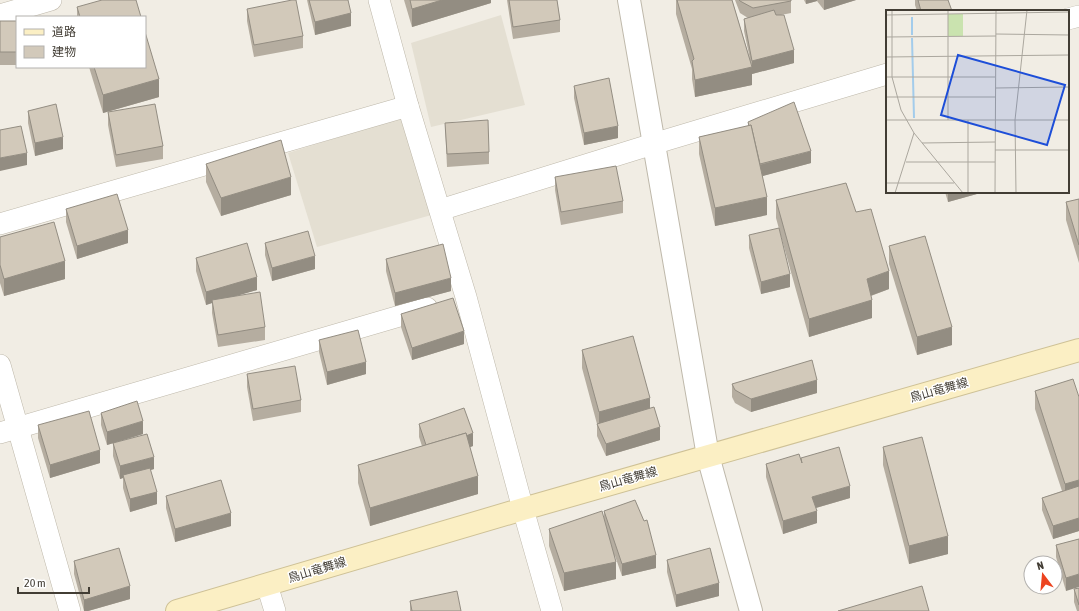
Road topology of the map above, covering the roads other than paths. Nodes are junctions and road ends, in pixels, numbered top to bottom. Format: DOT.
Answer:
graph roads {
  1 [pos="51,0"];
  2 [pos="378,0"];
  3 [pos="629,0"];
  4 [pos="0,15"];
  5 [pos="1079,16"];
  6 [pos="1069,19"];
  7 [pos="886,74"];
  8 [pos="408,106"];
  9 [pos="653,144"];
  10 [pos="440,210"];
  11 [pos="0,224"];
  12 [pos="454,301"];
  13 [pos="1079,350"];
  14 [pos="0,365"];
  15 [pos="9,430"];
  16 [pos="708,456"];
  17 [pos="523,509"];
  18 [pos="267,585"];
  19 [pos="70,611"];
  20 [pos="177,611"];
  21 [pos="275,611"];
  22 [pos="552,611"];
  23 [pos="751,611"];
  1 -- 4 [label="street"];
  2 -- 8 [label="street"];
  3 -- 9 [label="street"];
  5 -- 6 [label="street"];
  7 -- 9 [label="street"];
  8 -- 10 [label="street"];
  8 -- 11 [label="street"];
  9 -- 10 [label="street"];
  9 -- 16 [label="street"];
  10 -- 12 [label="street"];
  12 -- 15 [label="street"];
  12 -- 17 [label="street"];
  13 -- 16 [label="main road, 鳥山竜舞線"];
  14 -- 15 [label="street"];
  15 -- 19 [label="street"];
  16 -- 17 [label="main road, 鳥山竜舞線"];
  16 -- 23 [label="street"];
  17 -- 18 [label="main road, 鳥山竜舞線"];
  17 -- 22 [label="street"];
  18 -- 20 [label="main road, 鳥山竜舞線"];
  18 -- 21 [label="street"];
}
